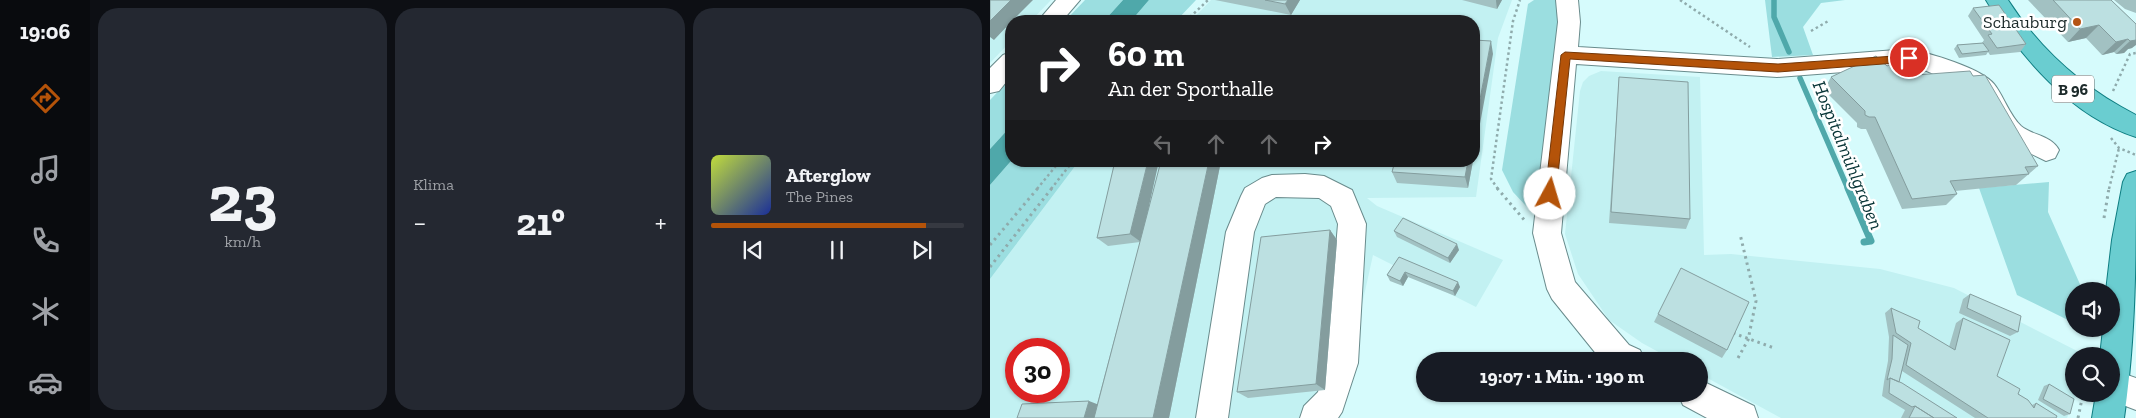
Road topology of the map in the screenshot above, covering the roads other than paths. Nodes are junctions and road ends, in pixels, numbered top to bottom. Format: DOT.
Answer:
graph roads {
  1 [pos="1069,0"];
  2 [pos="1567,0"];
  3 [pos="1997,0"];
  4 [pos="1055,15"];
  5 [pos="1565,55"];
  6 [pos="1005,68"];
  7 [pos="990,84"];
  8 [pos="2136,127"];
  9 [pos="2046,150"];
  10 [pos="2136,182"];
  11 [pos="1615,352"];
  12 [pos="2125,390"];
  13 [pos="1708,401"];
  14 [pos="1212,418"];
  15 [pos="1316,418"];
  16 [pos="1742,418"];
  17 [pos="2108,418"];
  1 -- 4 [label="street"];
  2 -- 5 [label="street"];
  3 -- 8 [label="main road, B 96"];
  5 -- 9 [label="street"];
  5 -- 11 [label="street"];
  6 -- 7 [label="street"];
  10 -- 12 [label="main road"];
  12 -- 17 [label="main road"];
  13 -- 16 [label="street"];
  14 -- 15 [label="street"];
}
